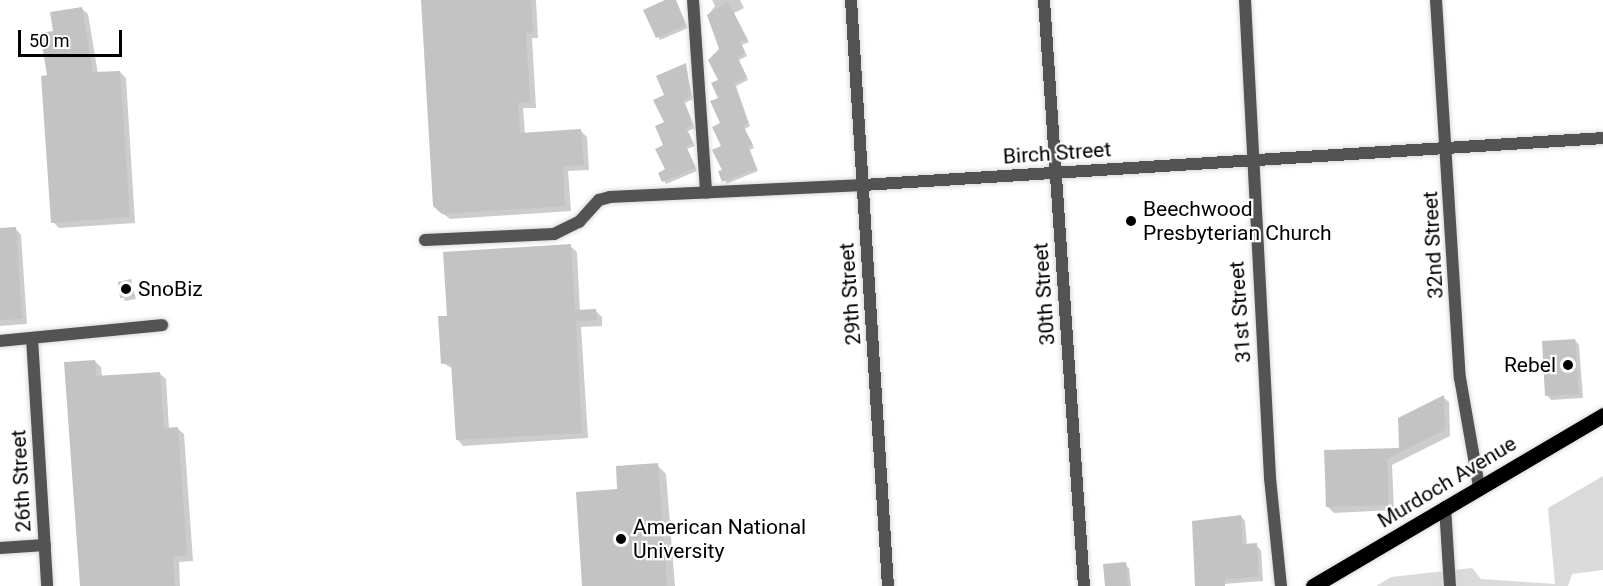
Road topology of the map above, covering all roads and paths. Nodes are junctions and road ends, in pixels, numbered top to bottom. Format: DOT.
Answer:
graph roads {
  1 [pos="693,0"];
  2 [pos="851,0"];
  3 [pos="1044,0"];
  4 [pos="1245,0"];
  5 [pos="1436,0"];
  6 [pos="1603,138"];
  7 [pos="1446,148"];
  8 [pos="1250,160"];
  9 [pos="1056,173"];
  10 [pos="863,185"];
  11 [pos="706,193"];
  12 [pos="425,240"];
  13 [pos="162,325"];
  14 [pos="32,338"];
  15 [pos="0,340"];
  16 [pos="1603,415"];
  17 [pos="1479,487"];
  18 [pos="1445,507"];
  19 [pos="45,545"];
  20 [pos="0,548"];
  21 [pos="47,586"];
  22 [pos="888,586"];
  23 [pos="1084,586"];
  24 [pos="1281,586"];
  25 [pos="1313,586"];
  26 [pos="1450,586"];
  1 -- 11 [label="street"];
  2 -- 10 [label="street, 29th Street"];
  3 -- 9 [label="street, 30th Street"];
  4 -- 8 [label="street, 31st Street"];
  5 -- 7 [label="street, 32nd Street"];
  6 -- 7 [label="street, Birch Street"];
  7 -- 8 [label="street, Birch Street"];
  7 -- 17 [label="street, 32nd Street"];
  8 -- 9 [label="street, Birch Street"];
  8 -- 24 [label="street, 31st Street"];
  9 -- 10 [label="street, Birch Street"];
  9 -- 23 [label="street, 30th Street"];
  10 -- 11 [label="street, Birch Street"];
  10 -- 22 [label="street, 29th Street"];
  11 -- 12 [label="street, Birch Street"];
  13 -- 14 [label="street"];
  14 -- 15 [label="street"];
  14 -- 19 [label="street, 26th Street"];
  16 -- 17 [label="main road, Murdoch Avenue"];
  17 -- 18 [label="main road, Murdoch Avenue"];
  18 -- 25 [label="main road, Murdoch Avenue"];
  18 -- 26 [label="street"];
  19 -- 20 [label="street"];
  19 -- 21 [label="street, 26th Street"];
}
